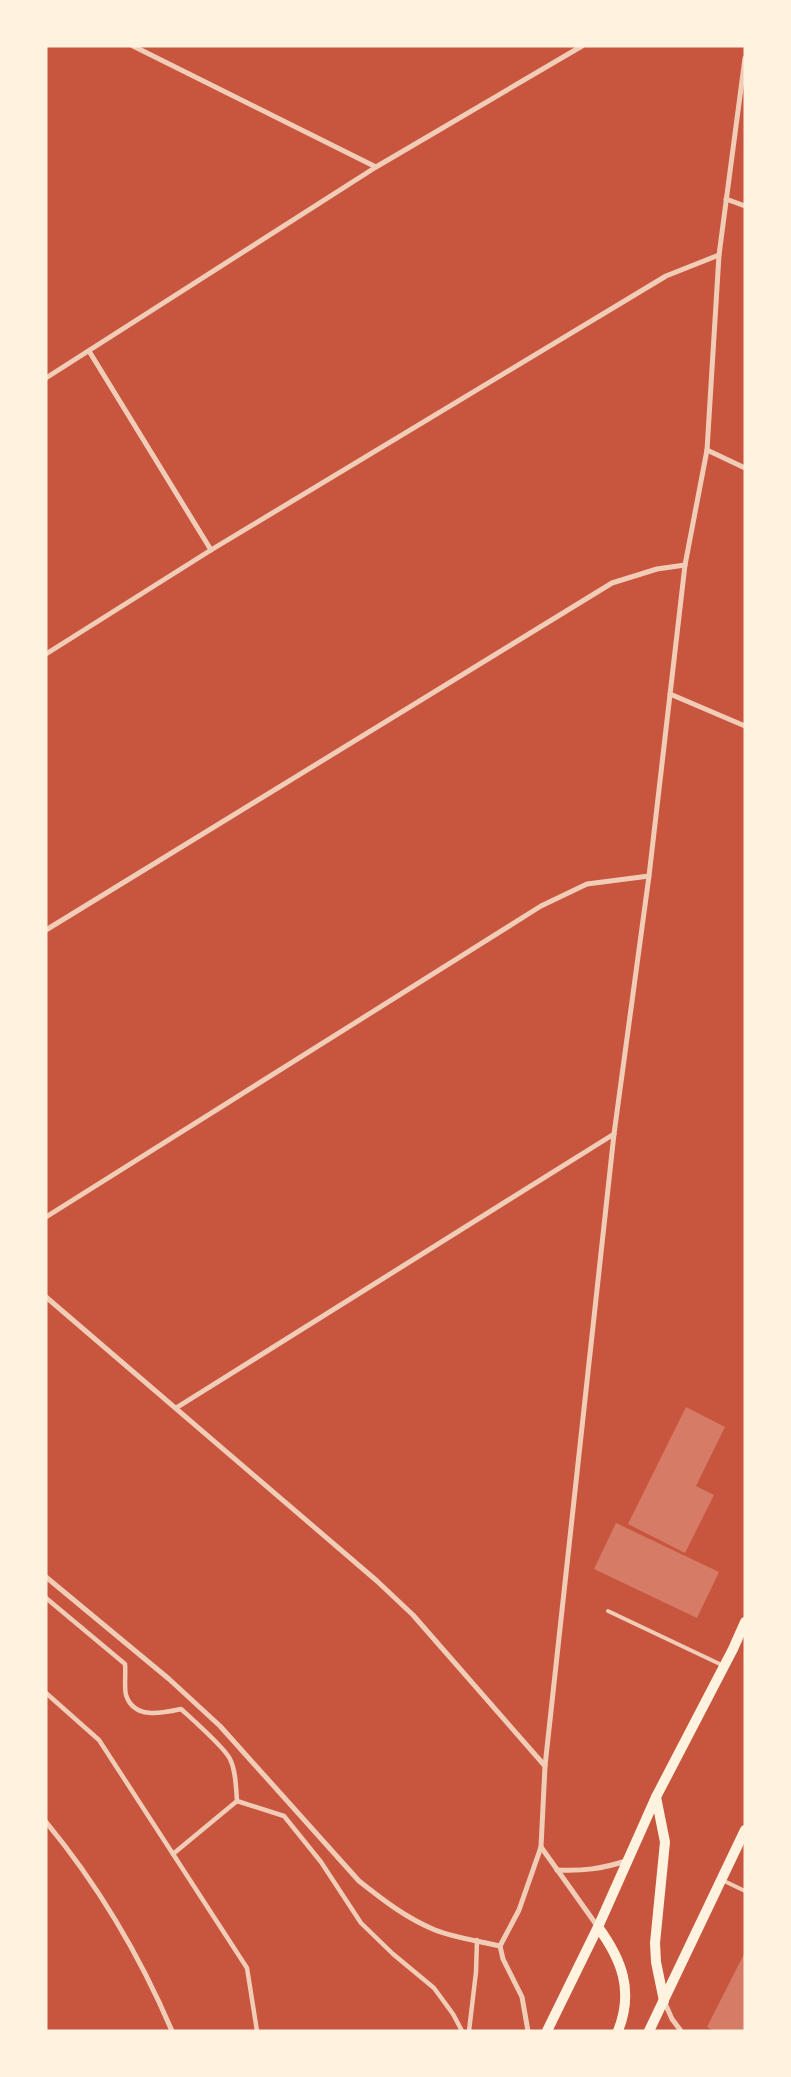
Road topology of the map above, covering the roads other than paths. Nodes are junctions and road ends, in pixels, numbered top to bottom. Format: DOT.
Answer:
graph roads {
  1 [pos="133,46"];
  2 [pos="582,46"];
  3 [pos="745,58"];
  4 [pos="376,167"];
  5 [pos="726,198"];
  6 [pos="745,206"];
  7 [pos="719,255"];
  8 [pos="89,351"];
  9 [pos="46,378"];
  10 [pos="707,450"];
  11 [pos="745,468"];
  12 [pos="212,550"];
  13 [pos="685,565"];
  14 [pos="46,654"];
  15 [pos="670,694"];
  16 [pos="745,726"];
  17 [pos="649,876"];
  18 [pos="46,930"];
  19 [pos="614,1134"];
  20 [pos="46,1217"];
  21 [pos="46,1297"];
  22 [pos="176,1408"];
  23 [pos="46,1577"];
  24 [pos="46,1598"];
  25 [pos="608,1611"];
  26 [pos="745,1622"];
  27 [pos="724,1666"];
  28 [pos="46,1693"];
  29 [pos="544,1766"];
  30 [pos="656,1797"];
  31 [pos="237,1801"];
  32 [pos="46,1822"];
  33 [pos="745,1830"];
  34 [pos="541,1847"];
  35 [pos="173,1854"];
  36 [pos="627,1861"];
  37 [pos="557,1870"];
  38 [pos="720,1880"];
  39 [pos="745,1891"];
  40 [pos="598,1927"];
  41 [pos="477,1940"];
  42 [pos="500,1946"];
  43 [pos="664,2002"];
  44 [pos="172,2031"];
  45 [pos="257,2031"];
  46 [pos="462,2031"];
  47 [pos="469,2031"];
  48 [pos="528,2031"];
  49 [pos="547,2031"];
  50 [pos="618,2031"];
  51 [pos="650,2031"];
  52 [pos="681,2031"];
  1 -- 4 [label="street"];
  2 -- 4 [label="street"];
  3 -- 5 [label="street"];
  4 -- 8 [label="street"];
  5 -- 6 [label="street"];
  5 -- 7 [label="street"];
  7 -- 10 [label="street"];
  7 -- 12 [label="street"];
  8 -- 9 [label="street"];
  8 -- 12 [label="street"];
  10 -- 11 [label="street"];
  10 -- 13 [label="street"];
  12 -- 14 [label="street"];
  13 -- 15 [label="street"];
  13 -- 18 [label="street"];
  15 -- 16 [label="street"];
  15 -- 17 [label="street"];
  17 -- 19 [label="street"];
  17 -- 20 [label="street"];
  19 -- 22 [label="street"];
  19 -- 29 [label="street"];
  21 -- 22 [label="street"];
  22 -- 29 [label="street"];
  23 -- 41 [label="street"];
  24 -- 31 [label="street"];
  25 -- 27 [label="lane"];
  26 -- 27 [label="main road"];
  27 -- 30 [label="main road"];
  28 -- 35 [label="street"];
  29 -- 34 [label="street"];
  30 -- 36 [label="main road"];
  30 -- 43 [label="main road"];
  31 -- 35 [label="street"];
  31 -- 46 [label="street"];
  32 -- 44 [label="street"];
  33 -- 38 [label="main road"];
  34 -- 37 [label="street"];
  34 -- 42 [label="street"];
  35 -- 45 [label="street"];
  36 -- 37 [label="street"];
  36 -- 40 [label="main road"];
  37 -- 40 [label="street"];
  38 -- 39 [label="lane"];
  38 -- 43 [label="main road"];
  40 -- 49 [label="main road"];
  40 -- 50 [label="main road"];
  41 -- 42 [label="street"];
  41 -- 47 [label="street"];
  42 -- 48 [label="street"];
  43 -- 51 [label="main road"];
  43 -- 52 [label="street"];
}
